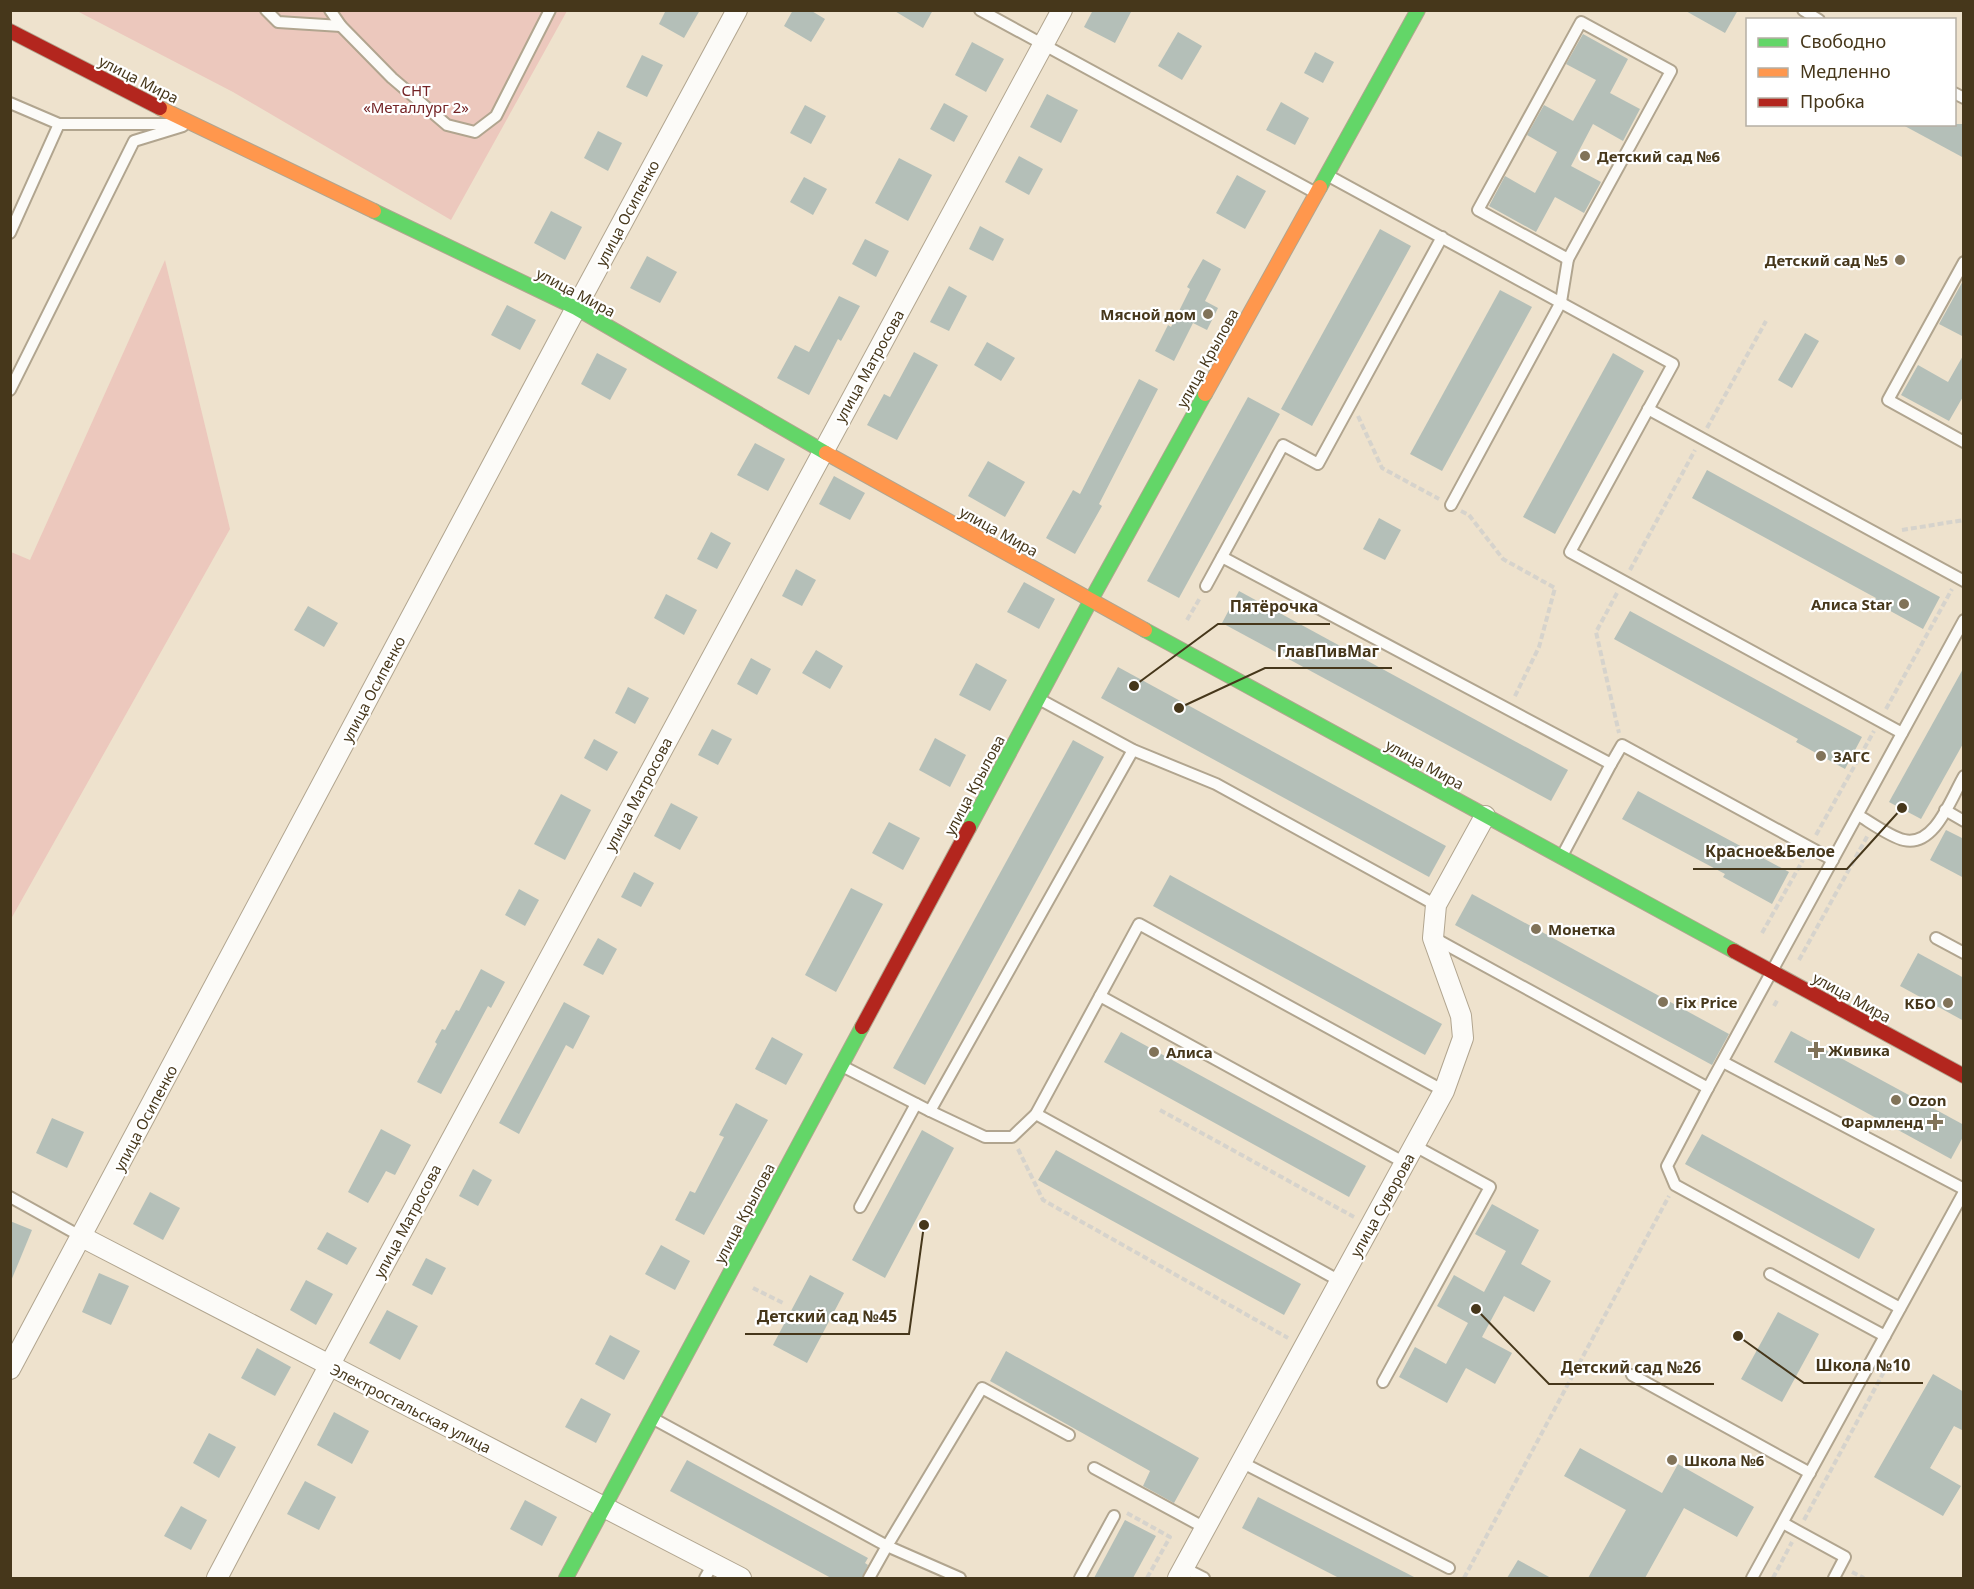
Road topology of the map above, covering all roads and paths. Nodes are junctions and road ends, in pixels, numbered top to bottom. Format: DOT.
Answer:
graph roads {
  1 [pos="266,10"];
  2 [pos="330,10"];
  3 [pos="550,10"];
  4 [pos="737,10"];
  5 [pos="980,10"];
  6 [pos="1062,10"];
  7 [pos="1418,10"];
  8 [pos="1803,10"];
  9 [pos="1816,18"];
  10 [pos="341,26"];
  11 [pos="10,31"];
  12 [pos="1044,44"];
  13 [pos="10,103"];
  14 [pos="190,123"];
  15 [pos="59,124"];
  16 [pos="1327,175"];
  17 [pos="1317,194"];
  18 [pos="10,233"];
  19 [pos="1442,237"];
  20 [pos="1568,259"];
  21 [pos="1964,262"];
  22 [pos="1561,303"];
  23 [pos="576,308"];
  24 [pos="1766,321"];
  25 [pos="10,390"];
  26 [pos="1352,402"];
  27 [pos="1648,409"];
  28 [pos="1702,438"];
  29 [pos="1964,442"];
  30 [pos="823,451"];
  31 [pos="1451,505"];
  32 [pos="1964,520"];
  33 [pos="1877,534"];
  34 [pos="1222,557"];
  35 [pos="1961,579"];
  36 [pos="1624,581"];
  37 [pos="1206,586"];
  38 [pos="1091,600"];
  39 [pos="1187,620"];
  40 [pos="1964,620"];
  41 [pos="1038,698"];
  42 [pos="1509,709"];
  43 [pos="1879,721"];
  44 [pos="1902,733"];
  45 [pos="1622,745"];
  46 [pos="1133,750"];
  47 [pos="1611,764"];
  48 [pos="1964,776"];
  49 [pos="1945,810"];
  50 [pos="1858,815"];
  51 [pos="1485,816"];
  52 [pos="1964,820"];
  53 [pos="1874,824"];
  54 [pos="1810,847"];
  55 [pos="1561,857"];
  56 [pos="1833,860"];
  57 [pos="1436,905"];
  58 [pos="1762,933"];
  59 [pos="1433,938"];
  60 [pos="1936,938"];
  61 [pos="1964,953"];
  62 [pos="1771,972"];
  63 [pos="1788,981"];
  64 [pos="1100,996"];
  65 [pos="1774,1006"];
  66 [pos="1723,1062"];
  67 [pos="842,1066"];
  68 [pos="1964,1077"];
  69 [pos="1708,1088"];
  70 [pos="1444,1091"];
  71 [pos="916,1104"];
  72 [pos="1160,1110"];
  73 [pos="930,1111"];
  74 [pos="1036,1114"];
  75 [pos="1012,1137"];
  76 [pos="1415,1146"];
  77 [pos="1405,1163"];
  78 [pos="1676,1185"];
  79 [pos="1964,1191"];
  80 [pos="10,1197"];
  81 [pos="860,1207"];
  82 [pos="1371,1226"];
  83 [pos="82,1237"];
  84 [pos="1770,1274"];
  85 [pos="1340,1281"];
  86 [pos="753,1288"];
  87 [pos="785,1304"];
  88 [pos="1900,1308"];
  89 [pos="1885,1336"];
  90 [pos="1304,1348"];
  91 [pos="1889,1363"];
  92 [pos="329,1366"];
  93 [pos="10,1369"];
  94 [pos="1632,1375"];
  95 [pos="1383,1382"];
  96 [pos="652,1418"];
  97 [pos="1069,1435"];
  98 [pos="1241,1462"];
  99 [pos="1094,1468"];
  100 [pos="1810,1473"];
  101 [pos="604,1506"];
  102 [pos="1114,1516"];
  103 [pos="1783,1523"];
  104 [pos="1205,1528"];
  105 [pos="1798,1531"];
  106 [pos="887,1545"];
  107 [pos="1449,1568"];
  108 [pos="709,1571"];
  109 [pos="1181,1573"];
  110 [pos="217,1578"];
  111 [pos="566,1578"];
  112 [pos="741,1578"];
  113 [pos="868,1578"];
  114 [pos="960,1578"];
  115 [pos="1080,1578"];
  116 [pos="1147,1578"];
  117 [pos="1204,1578"];
  118 [pos="1464,1578"];
  119 [pos="1752,1578"];
  120 [pos="1773,1578"];
  121 [pos="1834,1578"];
  1 -- 10 [label="lane"];
  2 -- 10 [label="lane"];
  3 -- 10 [label="lane"];
  4 -- 23 [label="street, улица Осипенко"];
  5 -- 12 [label="lane"];
  6 -- 12 [label="street, улица Матросова"];
  7 -- 16 [label="street, улица Крылова"];
  8 -- 9 [label="lane"];
  11 -- 14 [label="street, улица Мира"];
  12 -- 17 [label="lane"];
  12 -- 30 [label="street, улица Матросова"];
  13 -- 15 [label="lane"];
  14 -- 15 [label="lane"];
  14 -- 23 [label="street, улица Мира"];
  14 -- 25 [label="lane"];
  15 -- 18 [label="lane"];
  16 -- 17 [label="street, улица Крылова"];
  16 -- 19 [label="lane"];
  17 -- 38 [label="street, улица Крылова"];
  19 -- 22 [label="lane"];
  19 -- 26 [label="lane"];
  20 -- 20 [label="lane"];
  20 -- 22 [label="lane"];
  21 -- 29 [label="lane"];
  22 -- 27 [label="lane"];
  22 -- 31 [label="lane"];
  23 -- 30 [label="street, улица Мира"];
  23 -- 83 [label="street, улица Осипенко"];
  24 -- 28 [label="path"];
  26 -- 31 [label="path"];
  26 -- 34 [label="lane"];
  27 -- 28 [label="lane"];
  27 -- 36 [label="lane"];
  28 -- 33 [label="lane"];
  28 -- 36 [label="path"];
  30 -- 38 [label="street, улица Мира"];
  30 -- 92 [label="street, улица Матросова"];
  31 -- 42 [label="path"];
  32 -- 33 [label="path"];
  33 -- 35 [label="lane"];
  34 -- 37 [label="lane"];
  34 -- 42 [label="lane"];
  35 -- 43 [label="path"];
  36 -- 43 [label="lane"];
  36 -- 45 [label="path"];
  37 -- 39 [label="path"];
  38 -- 41 [label="street, улица Крылова"];
  38 -- 51 [label="street, улица Мира"];
  40 -- 44 [label="lane"];
  41 -- 46 [label="lane"];
  41 -- 67 [label="street, улица Крылова"];
  42 -- 47 [label="lane"];
  43 -- 44 [label="lane"];
  43 -- 54 [label="path"];
  44 -- 50 [label="lane"];
  45 -- 47 [label="lane"];
  45 -- 54 [label="lane"];
  46 -- 57 [label="lane"];
  46 -- 73 [label="lane"];
  47 -- 55 [label="lane"];
  48 -- 49 [label="lane"];
  49 -- 52 [label="lane"];
  49 -- 53 [label="lane"];
  50 -- 53 [label="lane"];
  50 -- 56 [label="lane"];
  51 -- 55 [label="street, улица Мира"];
  51 -- 57 [label="street, улица Суворова"];
  53 -- 63 [label="path"];
  54 -- 56 [label="lane"];
  54 -- 58 [label="path"];
  55 -- 62 [label="street, улица Мира"];
  56 -- 62 [label="lane"];
  57 -- 59 [label="street, улица Суворова"];
  59 -- 69 [label="lane"];
  59 -- 70 [label="street, улица Суворова"];
  60 -- 61 [label="lane"];
  62 -- 63 [label="street, улица Мира"];
  62 -- 66 [label="lane"];
  63 -- 65 [label="path"];
  63 -- 68 [label="street, улица Мира"];
  64 -- 70 [label="lane"];
  64 -- 74 [label="lane"];
  64 -- 77 [label="lane"];
  66 -- 69 [label="lane"];
  66 -- 79 [label="lane"];
  67 -- 71 [label="lane"];
  67 -- 96 [label="street, улица Крылова"];
  69 -- 78 [label="lane"];
  70 -- 76 [label="street, улица Суворова"];
  71 -- 73 [label="lane"];
  71 -- 81 [label="lane"];
  72 -- 82 [label="path"];
  73 -- 75 [label="lane"];
  74 -- 75 [label="lane"];
  74 -- 85 [label="lane"];
  75 -- 90 [label="path"];
  76 -- 77 [label="street, улица Суворова"];
  76 -- 95 [label="lane"];
  77 -- 82 [label="street, улица Суворова"];
  78 -- 88 [label="lane"];
  78 -- 118 [label="path"];
  79 -- 88 [label="lane"];
  80 -- 83 [label="lane"];
  82 -- 85 [label="street, улица Суворова"];
  83 -- 92 [label="street, Электростальская улица"];
  83 -- 93 [label="street, улица Осипенко"];
  84 -- 89 [label="lane"];
  85 -- 90 [label="street, улица Суворова"];
  86 -- 87 [label="path"];
  88 -- 89 [label="lane"];
  89 -- 100 [label="lane"];
  90 -- 98 [label="street, улица Суворова"];
  91 -- 105 [label="path"];
  92 -- 101 [label="street, Электростальская улица"];
  92 -- 110 [label="street, улица Матросова"];
  94 -- 100 [label="lane"];
  96 -- 101 [label="street, улица Крылова"];
  96 -- 106 [label="lane"];
  97 -- 106 [label="lane"];
  98 -- 104 [label="street, улица Суворова"];
  98 -- 107 [label="lane"];
  99 -- 104 [label="lane"];
  100 -- 103 [label="lane"];
  101 -- 108 [label="street, Электростальская улица"];
  101 -- 111 [label="street, улица Крылова"];
  102 -- 115 [label="lane"];
  102 -- 116 [label="path"];
  103 -- 105 [label="lane"];
  103 -- 119 [label="lane"];
  104 -- 109 [label="street, улица Суворова"];
  105 -- 120 [label="path"];
  105 -- 121 [label="lane"];
  106 -- 113 [label="lane"];
  106 -- 114 [label="lane"];
  108 -- 112 [label="street, Электростальская улица"];
  109 -- 117 [label="lane"];
}
